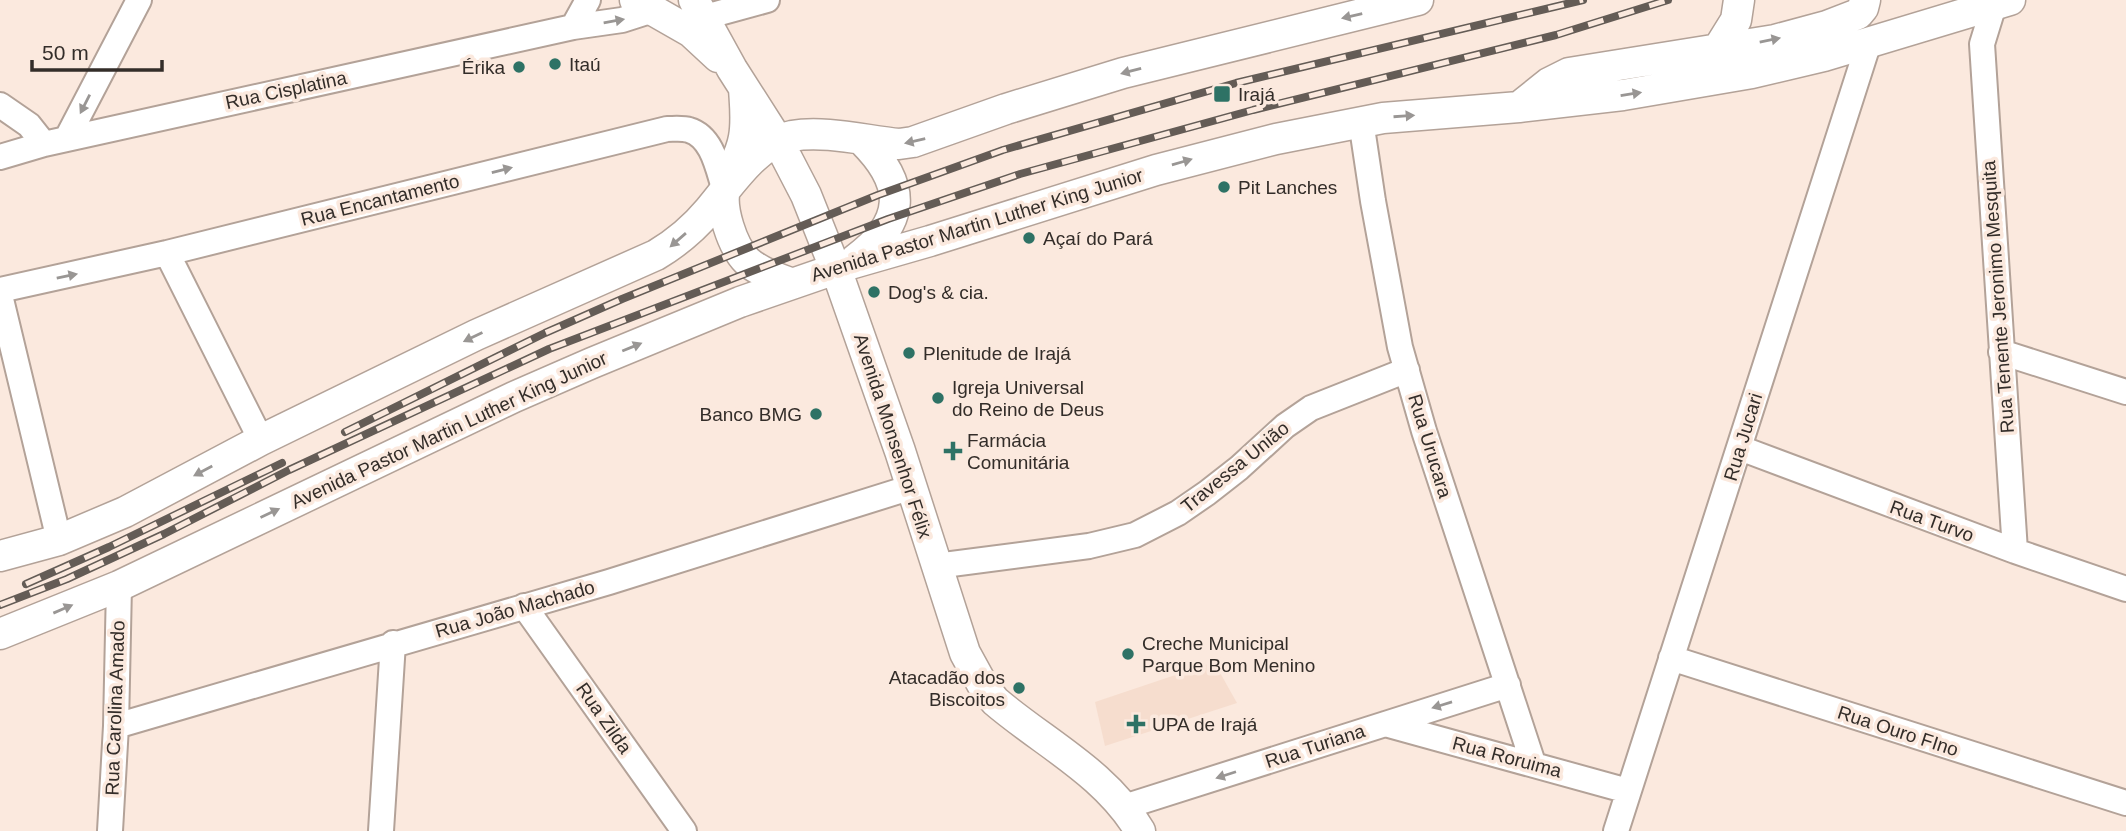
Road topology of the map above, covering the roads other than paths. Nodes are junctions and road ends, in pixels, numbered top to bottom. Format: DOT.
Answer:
graph roads {
  1 [pos="139,0"];
  2 [pos="588,0"];
  3 [pos="766,0"];
  4 [pos="1418,0"];
  5 [pos="1739,0"];
  6 [pos="1865,0"];
  7 [pos="652,3"];
  8 [pos="2002,3"];
  9 [pos="699,9"];
  10 [pos="1954,17"];
  11 [pos="573,27"];
  12 [pos="1869,42"];
  13 [pos="1982,44"];
  14 [pos="1718,49"];
  15 [pos="738,78"];
  16 [pos="0,105"];
  17 [pos="1519,107"];
  18 [pos="1361,121"];
  19 [pos="55,141"];
  20 [pos="778,141"];
  21 [pos="863,141"];
  22 [pos="0,157"];
  23 [pos="724,191"];
  24 [pos="167,253"];
  25 [pos="843,266"];
  26 [pos="790,283"];
  27 [pos="0,292"];
  28 [pos="2001,352"];
  29 [pos="1407,370"];
  30 [pos="2126,392"];
  31 [pos="261,440"];
  32 [pos="1740,448"];
  33 [pos="912,487"];
  34 [pos="59,540"];
  35 [pos="2015,551"];
  36 [pos="0,556"];
  37 [pos="936,566"];
  38 [pos="119,586"];
  39 [pos="2126,589"];
  40 [pos="524,606"];
  41 [pos="0,634"];
  42 [pos="393,643"];
  43 [pos="1671,659"];
  44 [pos="1507,685"];
  45 [pos="1385,724"];
  46 [pos="116,726"];
  47 [pos="1533,763"];
  48 [pos="1628,791"];
  49 [pos="2126,803"];
  50 [pos="1129,824"];
  51 [pos="110,831"];
  52 [pos="382,831"];
  53 [pos="684,831"];
  54 [pos="1616,831"];
  1 -- 19 [label="street, one-way"];
  2 -- 11 [label="street"];
  3 -- 9 [label="street"];
  4 -- 21 [label="main road, one-way"];
  5 -- 14 [label="main road"];
  14 -- 6 [label="main road, one-way"];
  7 -- 9 [label="main road"];
  11 -- 7 [label="street, Rua Cisplatina, one-way"];
  7 -- 15 [label="main road"];
  8 -- 10 [label="main road, Avenida Pastor Martin Luther King Junior"];
  8 -- 13 [label="street, Rua Tenente Jeronimo Mesquita"];
  9 -- 15 [label="main road, Avenida Monsenhor Félix"];
  10 -- 12 [label="main road, Avenida Pastor Martin Luther King Junior"];
  10 -- 13 [label="street"];
  11 -- 19 [label="street, Rua Cisplatina"];
  17 -- 12 [label="main road, Avenida Pastor Martin Luther King Junior, one-way"];
  12 -- 32 [label="street, Rua Jucari"];
  13 -- 28 [label="street, Rua Tenente Jeronimo Mesquita"];
  14 -- 17 [label="main road"];
  15 -- 20 [label="main road, Avenida Monsenhor Félix"];
  15 -- 23 [label="main road"];
  16 -- 19 [label="street"];
  18 -- 17 [label="main road, Avenida Pastor Martin Luther King Junior, one-way"];
  25 -- 18 [label="main road, Avenida Pastor Martin Luther King Junior, one-way"];
  18 -- 29 [label="street, Rua Urucara"];
  19 -- 22 [label="street, Rua Cisplatina"];
  20 -- 21 [label="main road"];
  20 -- 23 [label="main road"];
  20 -- 25 [label="main road, Avenida Monsenhor Félix"];
  21 -- 25 [label="main road"];
  24 -- 23 [label="street, Rua Encantamento, one-way"];
  23 -- 26 [label="main road"];
  23 -- 31 [label="main road, one-way"];
  27 -- 24 [label="street, Rua Encantamento, one-way"];
  24 -- 31 [label="street"];
  25 -- 26 [label="main road, Avenida Pastor Martin Luther King Junior"];
  25 -- 33 [label="main road, Avenida Monsenhor Félix"];
  38 -- 26 [label="main road, Avenida Pastor Martin Luther King Junior, one-way"];
  27 -- 34 [label="street"];
  28 -- 30 [label="street"];
  28 -- 35 [label="street, Rua Tenente Jeronimo Mesquita"];
  29 -- 37 [label="street, Travessa União"];
  29 -- 44 [label="street, Rua Urucara"];
  31 -- 34 [label="main road, one-way"];
  32 -- 35 [label="street, Rua Turvo"];
  32 -- 43 [label="street, Rua Jucari"];
  33 -- 37 [label="main road, Avenida Monsenhor Félix"];
  33 -- 40 [label="street, Rua João Machado"];
  34 -- 36 [label="main road"];
  35 -- 39 [label="street, Rua Turvo"];
  37 -- 50 [label="main road, Avenida Monsenhor Félix"];
  41 -- 38 [label="main road, Avenida Pastor Martin Luther King Junior, one-way"];
  38 -- 46 [label="street, Rua Carolina Amado"];
  40 -- 42 [label="street, Rua João Machado"];
  40 -- 53 [label="street, Rua Zilda"];
  42 -- 46 [label="street, Rua João Machado"];
  42 -- 52 [label="street"];
  43 -- 48 [label="street, Rua Jucari"];
  43 -- 49 [label="street, Rua Ouro FIno"];
  44 -- 45 [label="street, Rua Turiana, one-way"];
  44 -- 47 [label="street, Rua Urucara"];
  45 -- 47 [label="street, Rua Roruima"];
  45 -- 50 [label="street, Rua Turiana, one-way"];
  46 -- 51 [label="street, Rua Carolina Amado"];
  47 -- 48 [label="street, Rua Roruima"];
  48 -- 54 [label="street, Rua Jucari"];
}
